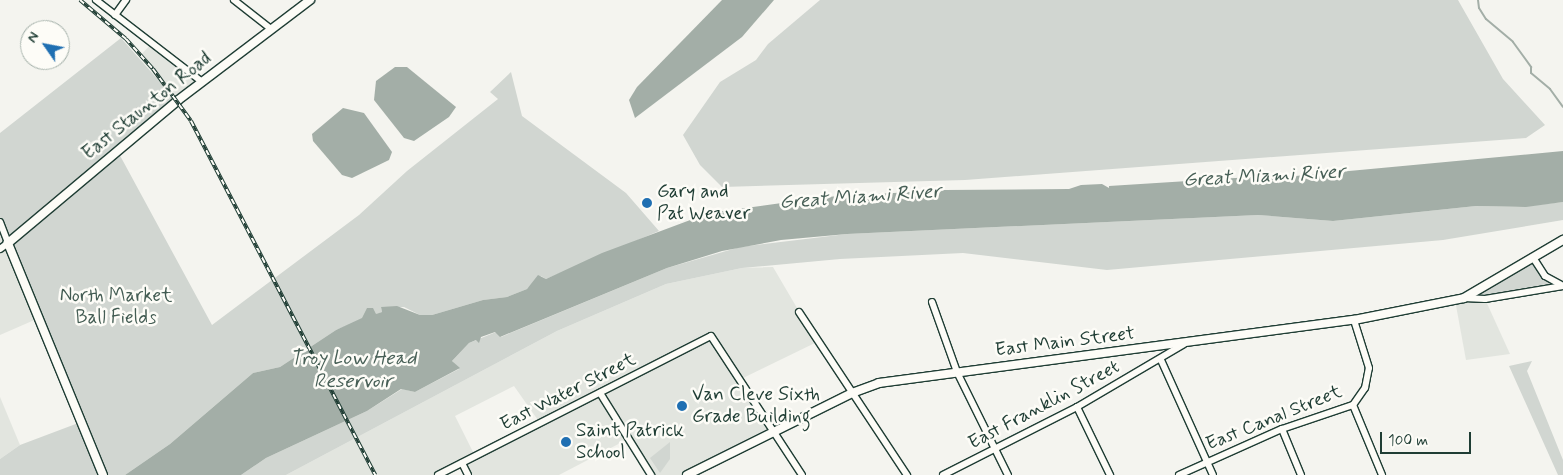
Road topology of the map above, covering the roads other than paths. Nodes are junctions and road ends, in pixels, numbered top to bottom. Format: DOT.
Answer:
graph roads {
  1 [pos="96,0"];
  2 [pos="126,0"];
  3 [pos="234,0"];
  4 [pos="310,0"];
  5 [pos="115,14"];
  6 [pos="271,29"];
  7 [pos="202,82"];
  8 [pos="0,222"];
  9 [pos="1563,240"];
  10 [pos="8,244"];
  11 [pos="0,249"];
  12 [pos="1534,259"];
  13 [pos="1563,286"];
  14 [pos="1464,298"];
  15 [pos="932,302"];
  16 [pos="799,312"];
  17 [pos="1354,320"];
  18 [pos="1184,344"];
  19 [pos="1161,360"];
  20 [pos="957,372"];
  21 [pos="600,393"];
  22 [pos="852,393"];
  23 [pos="1352,405"];
  24 [pos="1078,407"];
  25 [pos="1282,429"];
  26 [pos="773,432"];
  27 [pos="996,448"];
  28 [pos="1207,460"];
  29 [pos="462,463"];
  30 [pos="103,475"];
  31 [pos="438,475"];
  32 [pos="468,475"];
  33 [pos="651,475"];
  34 [pos="687,475"];
  35 [pos="802,475"];
  36 [pos="907,475"];
  37 [pos="943,475"];
  38 [pos="1008,475"];
  39 [pos="1110,475"];
  40 [pos="1179,475"];
  41 [pos="1213,475"];
  42 [pos="1301,475"];
  43 [pos="1382,475"];
  1 -- 5 [label="street"];
  2 -- 5 [label="street"];
  3 -- 6 [label="street"];
  4 -- 6 [label="main road, East Staunton Road"];
  5 -- 7 [label="street"];
  6 -- 7 [label="main road, East Staunton Road"];
  7 -- 10 [label="main road, East Staunton Road"];
  8 -- 10 [label="street"];
  9 -- 12 [label="main road, East Main Street"];
  10 -- 11 [label="street"];
  10 -- 30 [label="main road"];
  12 -- 13 [label="street"];
  12 -- 14 [label="main road, East Main Street"];
  13 -- 14 [label="street"];
  14 -- 17 [label="main road, East Main Street"];
  15 -- 20 [label="street"];
  16 -- 22 [label="street"];
  17 -- 18 [label="main road, East Main Street"];
  17 -- 23 [label="street, East Canal Street"];
  18 -- 19 [label="street, East Franklin Street"];
  18 -- 20 [label="main road, East Main Street"];
  19 -- 24 [label="street, East Franklin Street"];
  19 -- 28 [label="street"];
  20 -- 22 [label="main road, East Main Street"];
  20 -- 27 [label="street"];
  21 -- 26 [label="street, East Water Street"];
  21 -- 29 [label="street, East Water Street"];
  21 -- 33 [label="street"];
  22 -- 26 [label="main road, East Main Street"];
  22 -- 36 [label="street"];
  23 -- 25 [label="street, East Canal Street"];
  23 -- 43 [label="street"];
  24 -- 27 [label="street, East Franklin Street"];
  24 -- 39 [label="street"];
  25 -- 28 [label="street, East Canal Street"];
  25 -- 42 [label="street"];
  26 -- 34 [label="main road, East Main Street"];
  26 -- 35 [label="street"];
  27 -- 37 [label="street, East Franklin Street"];
  27 -- 38 [label="street"];
  28 -- 40 [label="street, East Canal Street"];
  28 -- 41 [label="street"];
  29 -- 31 [label="street, East Water Street"];
  29 -- 32 [label="street"];
}
